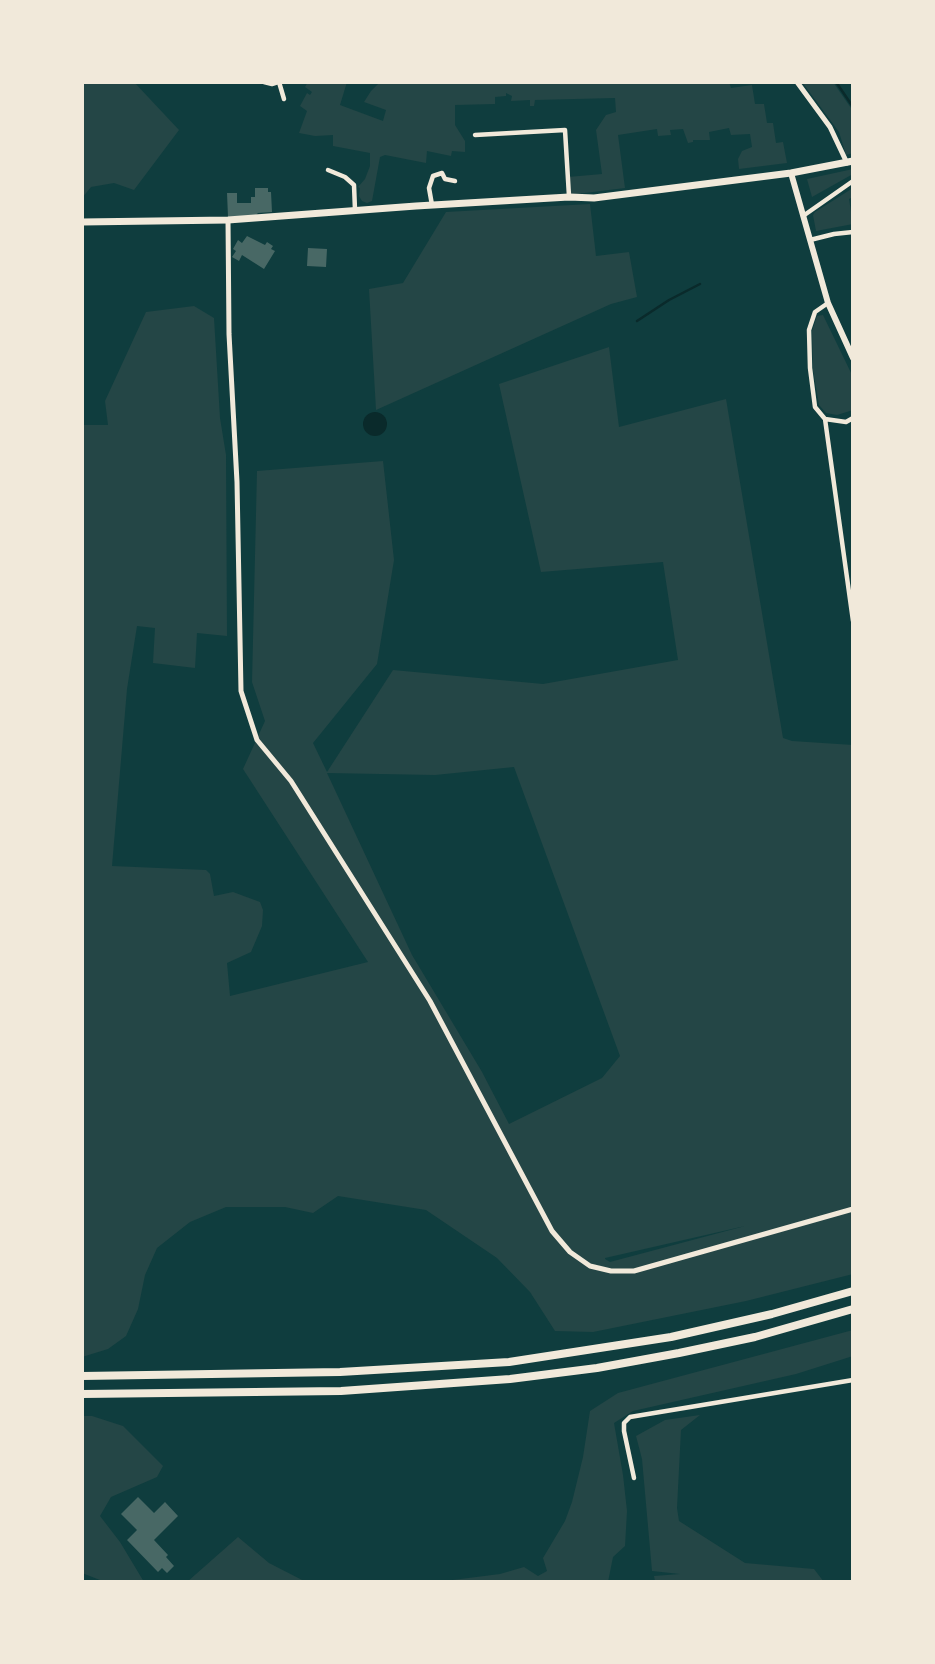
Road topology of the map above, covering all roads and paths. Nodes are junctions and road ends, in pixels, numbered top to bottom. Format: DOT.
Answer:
graph roads {
  1 [pos="264,82"];
  2 [pos="278,82"];
  3 [pos="797,82"];
  4 [pos="284,99"];
  5 [pos="475,135"];
  6 [pos="850,162"];
  7 [pos="328,170"];
  8 [pos="792,173"];
  9 [pos="455,181"];
  10 [pos="853,181"];
  11 [pos="569,197"];
  12 [pos="432,205"];
  13 [pos="355,211"];
  14 [pos="803,216"];
  15 [pos="228,220"];
  16 [pos="82,222"];
  17 [pos="853,232"];
  18 [pos="810,240"];
  19 [pos="828,303"];
  20 [pos="853,358"];
  21 [pos="853,418"];
  22 [pos="825,419"];
  23 [pos="853,621"];
  24 [pos="853,1209"];
  25 [pos="853,1291"];
  26 [pos="853,1309"];
  27 [pos="82,1376"];
  28 [pos="853,1380"];
  29 [pos="82,1394"];
  30 [pos="634,1478"];
  1 -- 2 [label="street"];
  2 -- 4 [label="street"];
  3 -- 6 [label="street"];
  5 -- 11 [label="street"];
  6 -- 8 [label="main road"];
  7 -- 13 [label="street"];
  8 -- 11 [label="main road"];
  8 -- 14 [label="main road"];
  9 -- 12 [label="street"];
  10 -- 14 [label="street"];
  11 -- 12 [label="main road"];
  12 -- 13 [label="main road"];
  13 -- 15 [label="main road"];
  14 -- 18 [label="main road"];
  15 -- 16 [label="main road"];
  15 -- 24 [label="street"];
  17 -- 18 [label="street"];
  18 -- 19 [label="main road"];
  19 -- 20 [label="main road"];
  19 -- 22 [label="street"];
  21 -- 22 [label="street"];
  22 -- 23 [label="street"];
  25 -- 27 [label="highway"];
  26 -- 29 [label="highway"];
  28 -- 30 [label="street"];
}
